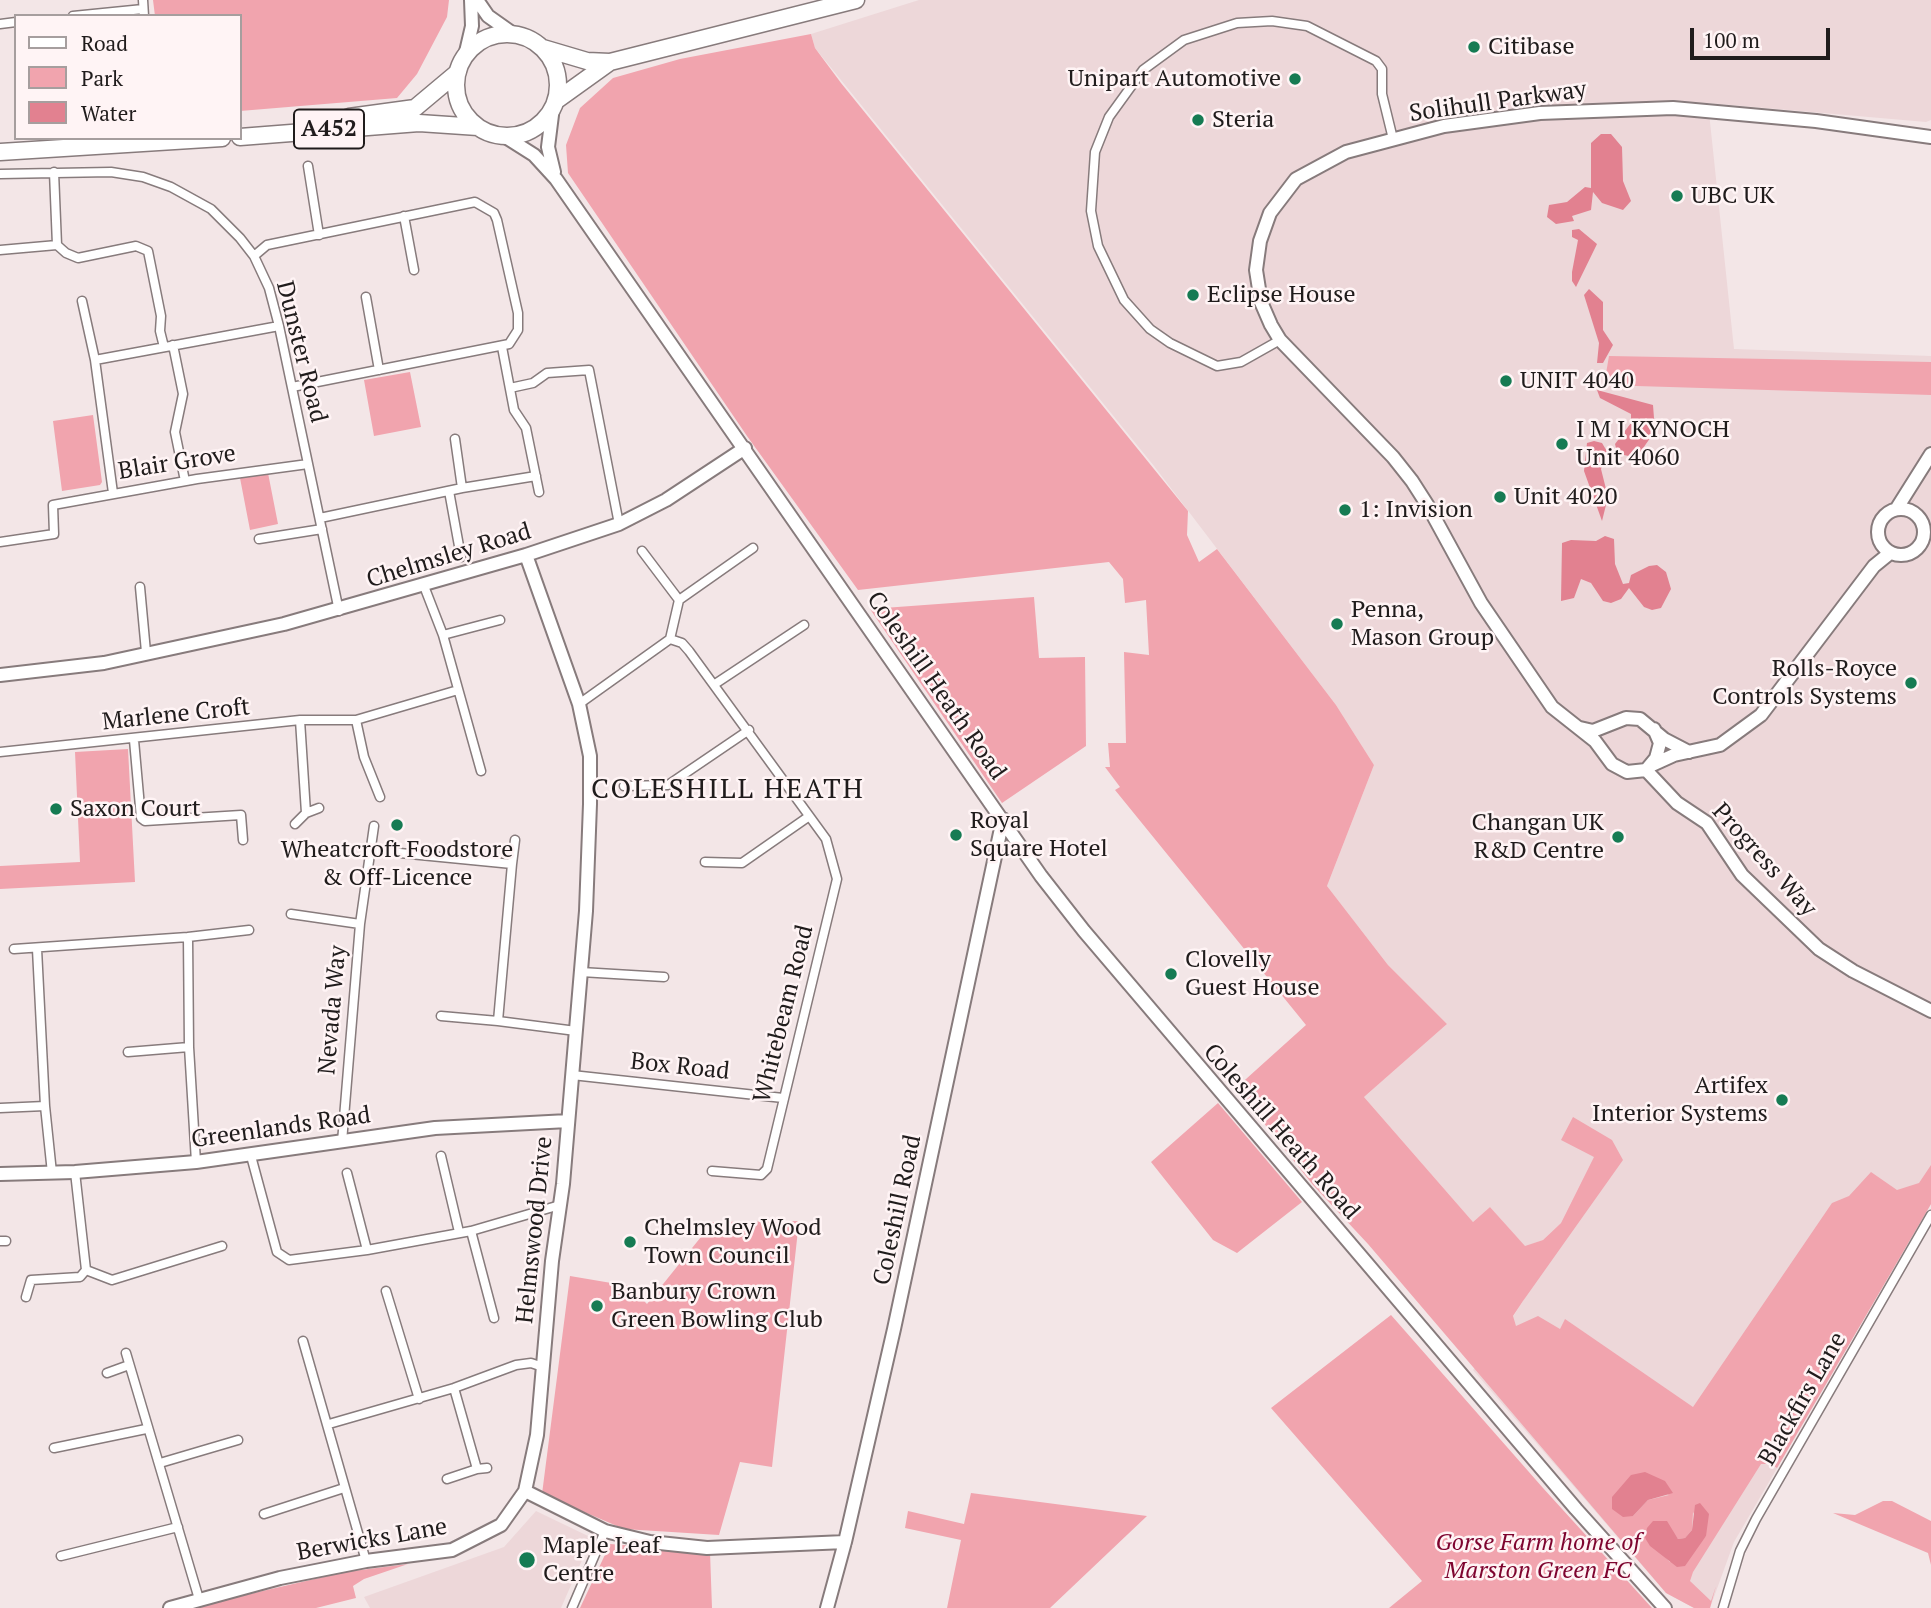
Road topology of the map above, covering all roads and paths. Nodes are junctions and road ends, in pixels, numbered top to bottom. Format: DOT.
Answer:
graph roads {
  1 [pos="471,0"];
  2 [pos="477,0"];
  3 [pos="856,0"];
  4 [pos="143,8"];
  5 [pos="90,14"];
  6 [pos="512,33"];
  7 [pos="543,48"];
  8 [pos="610,62"];
  9 [pos="461,64"];
  10 [pos="555,104"];
  11 [pos="478,127"];
  12 [pos="242,128"];
  13 [pos="1929,134"];
  14 [pos="504,136"];
  15 [pos="242,137"];
  16 [pos="1393,139"];
  17 [pos="42,140"];
  18 [pos="190,140"];
  19 [pos="0,142"];
  20 [pos="0,152"];
  21 [pos="308,166"];
  22 [pos="54,172"];
  23 [pos="0,174"];
  24 [pos="556,179"];
  25 [pos="404,216"];
  26 [pos="319,234"];
  27 [pos="57,245"];
  28 [pos="0,250"];
  29 [pos="254,256"];
  30 [pos="414,270"];
  31 [pos="366,297"];
  32 [pos="82,301"];
  33 [pos="279,326"];
  34 [pos="1280,340"];
  35 [pos="168,346"];
  36 [pos="502,347"];
  37 [pos="94,360"];
  38 [pos="379,370"];
  39 [pos="292,387"];
  40 [pos="510,388"];
  41 [pos="455,439"];
  42 [pos="745,448"];
  43 [pos="1931,454"];
  44 [pos="308,464"];
  45 [pos="536,476"];
  46 [pos="185,481"];
  47 [pos="1912,487"];
  48 [pos="462,488"];
  49 [pos="449,491"];
  50 [pos="539,492"];
  51 [pos="113,493"];
  52 [pos="1897,508"];
  53 [pos="1916,514"];
  54 [pos="320,518"];
  55 [pos="619,524"];
  56 [pos="322,529"];
  57 [pos="259,539"];
  58 [pos="0,542"];
  59 [pos="753,548"];
  60 [pos="1886,549"];
  61 [pos="642,551"];
  62 [pos="526,555"];
  63 [pos="461,557"];
  64 [pos="424,586"];
  65 [pos="140,587"];
  66 [pos="679,600"];
  67 [pos="339,611"];
  68 [pos="500,620"];
  69 [pos="804,625"];
  70 [pos="443,635"];
  71 [pos="670,639"];
  72 [pos="146,652"];
  73 [pos="0,675"];
  74 [pos="715,684"];
  75 [pos="458,690"];
  76 [pos="579,704"];
  77 [pos="300,720"];
  78 [pos="356,720"];
  79 [pos="1617,722"];
  80 [pos="1580,728"];
  81 [pos="1654,729"];
  82 [pos="749,730"];
  83 [pos="134,740"];
  84 [pos="0,752"];
  85 [pos="1605,752"];
  86 [pos="1691,752"];
  87 [pos="1649,767"];
  88 [pos="481,771"];
  89 [pos="624,786"];
  90 [pos="380,797"];
  91 [pos="239,805"];
  92 [pos="319,808"];
  93 [pos="306,813"];
  94 [pos="241,815"];
  95 [pos="808,817"];
  96 [pos="1003,819"];
  97 [pos="295,824"];
  98 [pos="374,826"];
  99 [pos="515,839"];
  100 [pos="243,840"];
  101 [pos="369,850"];
  102 [pos="705,862"];
  103 [pos="512,864"];
  104 [pos="291,914"];
  105 [pos="360,923"];
  106 [pos="249,930"];
  107 [pos="188,937"];
  108 [pos="15,949"];
  109 [pos="37,949"];
  110 [pos="581,972"];
  111 [pos="664,977"];
  112 [pos="1931,1011"];
  113 [pos="441,1016"];
  114 [pos="498,1021"];
  115 [pos="576,1031"];
  116 [pos="189,1048"];
  117 [pos="128,1052"];
  118 [pos="572,1075"];
  119 [pos="783,1098"];
  120 [pos="45,1106"];
  121 [pos="0,1108"];
  122 [pos="568,1121"];
  123 [pos="342,1142"];
  124 [pos="251,1156"];
  125 [pos="441,1156"];
  126 [pos="196,1162"];
  127 [pos="712,1171"];
  128 [pos="75,1172"];
  129 [pos="52,1173"];
  130 [pos="347,1173"];
  131 [pos="0,1174"];
  132 [pos="560,1205"];
  133 [pos="1931,1215"];
  134 [pos="471,1231"];
  135 [pos="459,1232"];
  136 [pos="222,1246"];
  137 [pos="367,1251"];
  138 [pos="86,1270"];
  139 [pos="386,1291"];
  140 [pos="26,1297"];
  141 [pos="494,1318"];
  142 [pos="303,1341"];
  143 [pos="126,1353"];
  144 [pos="129,1365"];
  145 [pos="543,1367"];
  146 [pos="107,1373"];
  147 [pos="454,1388"];
  148 [pos="419,1399"];
  149 [pos="329,1424"];
  150 [pos="146,1429"];
  151 [pos="238,1440"];
  152 [pos="54,1447"];
  153 [pos="160,1463"];
  154 [pos="487,1468"];
  155 [pos="477,1469"];
  156 [pos="447,1479"];
  157 [pos="344,1488"];
  158 [pos="525,1491"];
  159 [pos="264,1514"];
  160 [pos="178,1527"];
  161 [pos="605,1531"];
  162 [pos="845,1542"];
  163 [pos="61,1556"];
  164 [pos="366,1561"];
  165 [pos="199,1600"];
  166 [pos="170,1608"];
  167 [pos="572,1608"];
  168 [pos="827,1608"];
  169 [pos="1665,1608"];
  170 [pos="1723,1608"];
  1 -- 9 [label="street"];
  2 -- 6 [label="street"];
  3 -- 8 [label="highway"];
  4 -- 5 [label="street"];
  6 -- 7 [label="highway"];
  6 -- 9 [label="highway"];
  7 -- 8 [label="highway"];
  7 -- 10 [label="highway"];
  8 -- 10 [label="highway"];
  9 -- 11 [label="highway"];
  9 -- 12 [label="highway, A452"];
  10 -- 14 [label="highway"];
  10 -- 24 [label="street, Coleshill Heath Road"];
  11 -- 14 [label="highway"];
  11 -- 15 [label="highway, A452"];
  13 -- 16 [label="street, Solihull Parkway"];
  14 -- 24 [label="street, Coleshill Heath Road"];
  16 -- 34 [label="street, Solihull Parkway"];
  16 -- 34 [label="street"];
  17 -- 19 [label="highway"];
  18 -- 20 [label="highway"];
  21 -- 26 [label="street"];
  22 -- 23 [label="street, Dunster Road"];
  22 -- 27 [label="street"];
  22 -- 29 [label="street, Dunster Road"];
  24 -- 42 [label="street, Coleshill Heath Road"];
  25 -- 26 [label="street"];
  25 -- 30 [label="street"];
  25 -- 36 [label="street"];
  26 -- 29 [label="street"];
  27 -- 28 [label="street"];
  27 -- 35 [label="street"];
  29 -- 33 [label="street, Dunster Road"];
  31 -- 38 [label="street"];
  32 -- 37 [label="street"];
  33 -- 35 [label="street"];
  33 -- 39 [label="street, Dunster Road"];
  34 -- 80 [label="street, Solihull Parkway"];
  35 -- 37 [label="street"];
  35 -- 46 [label="street"];
  36 -- 38 [label="street"];
  36 -- 40 [label="street"];
  37 -- 51 [label="street"];
  38 -- 39 [label="street"];
  39 -- 44 [label="street, Dunster Road"];
  40 -- 45 [label="street"];
  40 -- 55 [label="street"];
  41 -- 48 [label="street"];
  42 -- 55 [label="street, Chelmsley Road"];
  42 -- 96 [label="street, Coleshill Heath Road"];
  43 -- 47 [label="street"];
  44 -- 46 [label="street, Blair Grove"];
  44 -- 54 [label="street, Dunster Road"];
  45 -- 48 [label="street"];
  45 -- 50 [label="street"];
  46 -- 51 [label="street, Blair Grove"];
  47 -- 52 [label="street"];
  47 -- 53 [label="street"];
  48 -- 49 [label="street"];
  49 -- 54 [label="street"];
  49 -- 63 [label="street"];
  51 -- 58 [label="street, Blair Grove"];
  52 -- 53 [label="street"];
  52 -- 60 [label="street"];
  53 -- 60 [label="street"];
  54 -- 56 [label="street, Dunster Road"];
  55 -- 62 [label="street, Chelmsley Road"];
  56 -- 57 [label="street"];
  56 -- 67 [label="street, Dunster Road"];
  59 -- 66 [label="street"];
  60 -- 86 [label="street"];
  61 -- 66 [label="street"];
  62 -- 64 [label="street, Chelmsley Road"];
  62 -- 76 [label="street, Helmswood Drive"];
  64 -- 67 [label="street, Chelmsley Road"];
  64 -- 70 [label="street"];
  65 -- 72 [label="street"];
  66 -- 71 [label="street"];
  67 -- 72 [label="street, Chelmsley Road"];
  68 -- 70 [label="street"];
  69 -- 74 [label="street"];
  70 -- 75 [label="street"];
  71 -- 74 [label="street, Whitebeam Road"];
  71 -- 76 [label="street"];
  72 -- 73 [label="street, Chelmsley Road"];
  74 -- 82 [label="street, Whitebeam Road"];
  75 -- 78 [label="street, Marlene Croft"];
  75 -- 88 [label="street"];
  76 -- 110 [label="street, Helmswood Drive"];
  77 -- 78 [label="street, Marlene Croft"];
  77 -- 83 [label="street, Marlene Croft"];
  77 -- 93 [label="street"];
  78 -- 90 [label="street"];
  79 -- 80 [label="street"];
  79 -- 81 [label="street"];
  79 -- 85 [label="street"];
  80 -- 85 [label="street, Solihull Parkway"];
  81 -- 86 [label="street"];
  81 -- 87 [label="street"];
  82 -- 89 [label="street"];
  82 -- 95 [label="street, Whitebeam Road"];
  83 -- 84 [label="street, Marlene Croft"];
  83 -- 94 [label="street"];
  85 -- 87 [label="street"];
  86 -- 87 [label="street"];
  87 -- 112 [label="street, Progress Way"];
  91 -- 94 [label="street"];
  92 -- 93 [label="street"];
  93 -- 97 [label="street"];
  94 -- 100 [label="street"];
  95 -- 102 [label="street"];
  95 -- 119 [label="street, Whitebeam Road"];
  96 -- 162 [label="street, Coleshill Road"];
  96 -- 169 [label="street, Coleshill Heath Road"];
  98 -- 101 [label="street, Nevada Way"];
  99 -- 103 [label="street"];
  101 -- 103 [label="street"];
  101 -- 105 [label="street, Nevada Way"];
  103 -- 114 [label="street"];
  104 -- 105 [label="street, Nevada Way"];
  105 -- 123 [label="street, Nevada Way"];
  106 -- 107 [label="street"];
  107 -- 109 [label="street"];
  107 -- 116 [label="street"];
  108 -- 109 [label="street"];
  109 -- 120 [label="street"];
  110 -- 111 [label="street"];
  110 -- 115 [label="street, Helmswood Drive"];
  113 -- 114 [label="street"];
  114 -- 115 [label="street"];
  115 -- 118 [label="street, Helmswood Drive"];
  116 -- 117 [label="street"];
  116 -- 126 [label="street"];
  118 -- 119 [label="street, Box Road"];
  118 -- 122 [label="street, Helmswood Drive"];
  119 -- 127 [label="street, Whitebeam Road"];
  120 -- 121 [label="street"];
  120 -- 129 [label="street"];
  122 -- 123 [label="street, Greenlands Road"];
  122 -- 132 [label="street, Helmswood Drive"];
  123 -- 124 [label="street, Greenlands Road"];
  124 -- 126 [label="street, Greenlands Road"];
  124 -- 137 [label="street"];
  125 -- 135 [label="street"];
  126 -- 128 [label="street, Greenlands Road"];
  128 -- 129 [label="street, Greenlands Road"];
  128 -- 138 [label="street"];
  129 -- 131 [label="street, Greenlands Road"];
  130 -- 137 [label="street"];
  132 -- 134 [label="street"];
  132 -- 145 [label="street, Helmswood Drive"];
  133 -- 170 [label="street, Blackfirs Lane"];
  134 -- 135 [label="street"];
  134 -- 141 [label="street"];
  135 -- 137 [label="street"];
  136 -- 138 [label="street"];
  138 -- 140 [label="street"];
  139 -- 148 [label="street"];
  142 -- 149 [label="street"];
  143 -- 144 [label="street"];
  144 -- 146 [label="street"];
  144 -- 150 [label="street"];
  145 -- 147 [label="street"];
  145 -- 158 [label="street, Helmswood Drive"];
  147 -- 148 [label="street"];
  147 -- 155 [label="street"];
  148 -- 149 [label="street"];
  149 -- 157 [label="street"];
  150 -- 152 [label="street"];
  150 -- 153 [label="street"];
  151 -- 153 [label="street"];
  153 -- 160 [label="street"];
  154 -- 155 [label="street"];
  155 -- 156 [label="street"];
  157 -- 159 [label="street"];
  157 -- 164 [label="street"];
  158 -- 161 [label="street"];
  158 -- 164 [label="street, Berwicks Lane"];
  160 -- 163 [label="street"];
  160 -- 165 [label="street"];
  161 -- 162 [label="street"];
  161 -- 167 [label="street"];
  162 -- 168 [label="street, Coleshill Road"];
  164 -- 165 [label="street, Berwicks Lane"];
  165 -- 166 [label="street, Berwicks Lane"];
}
